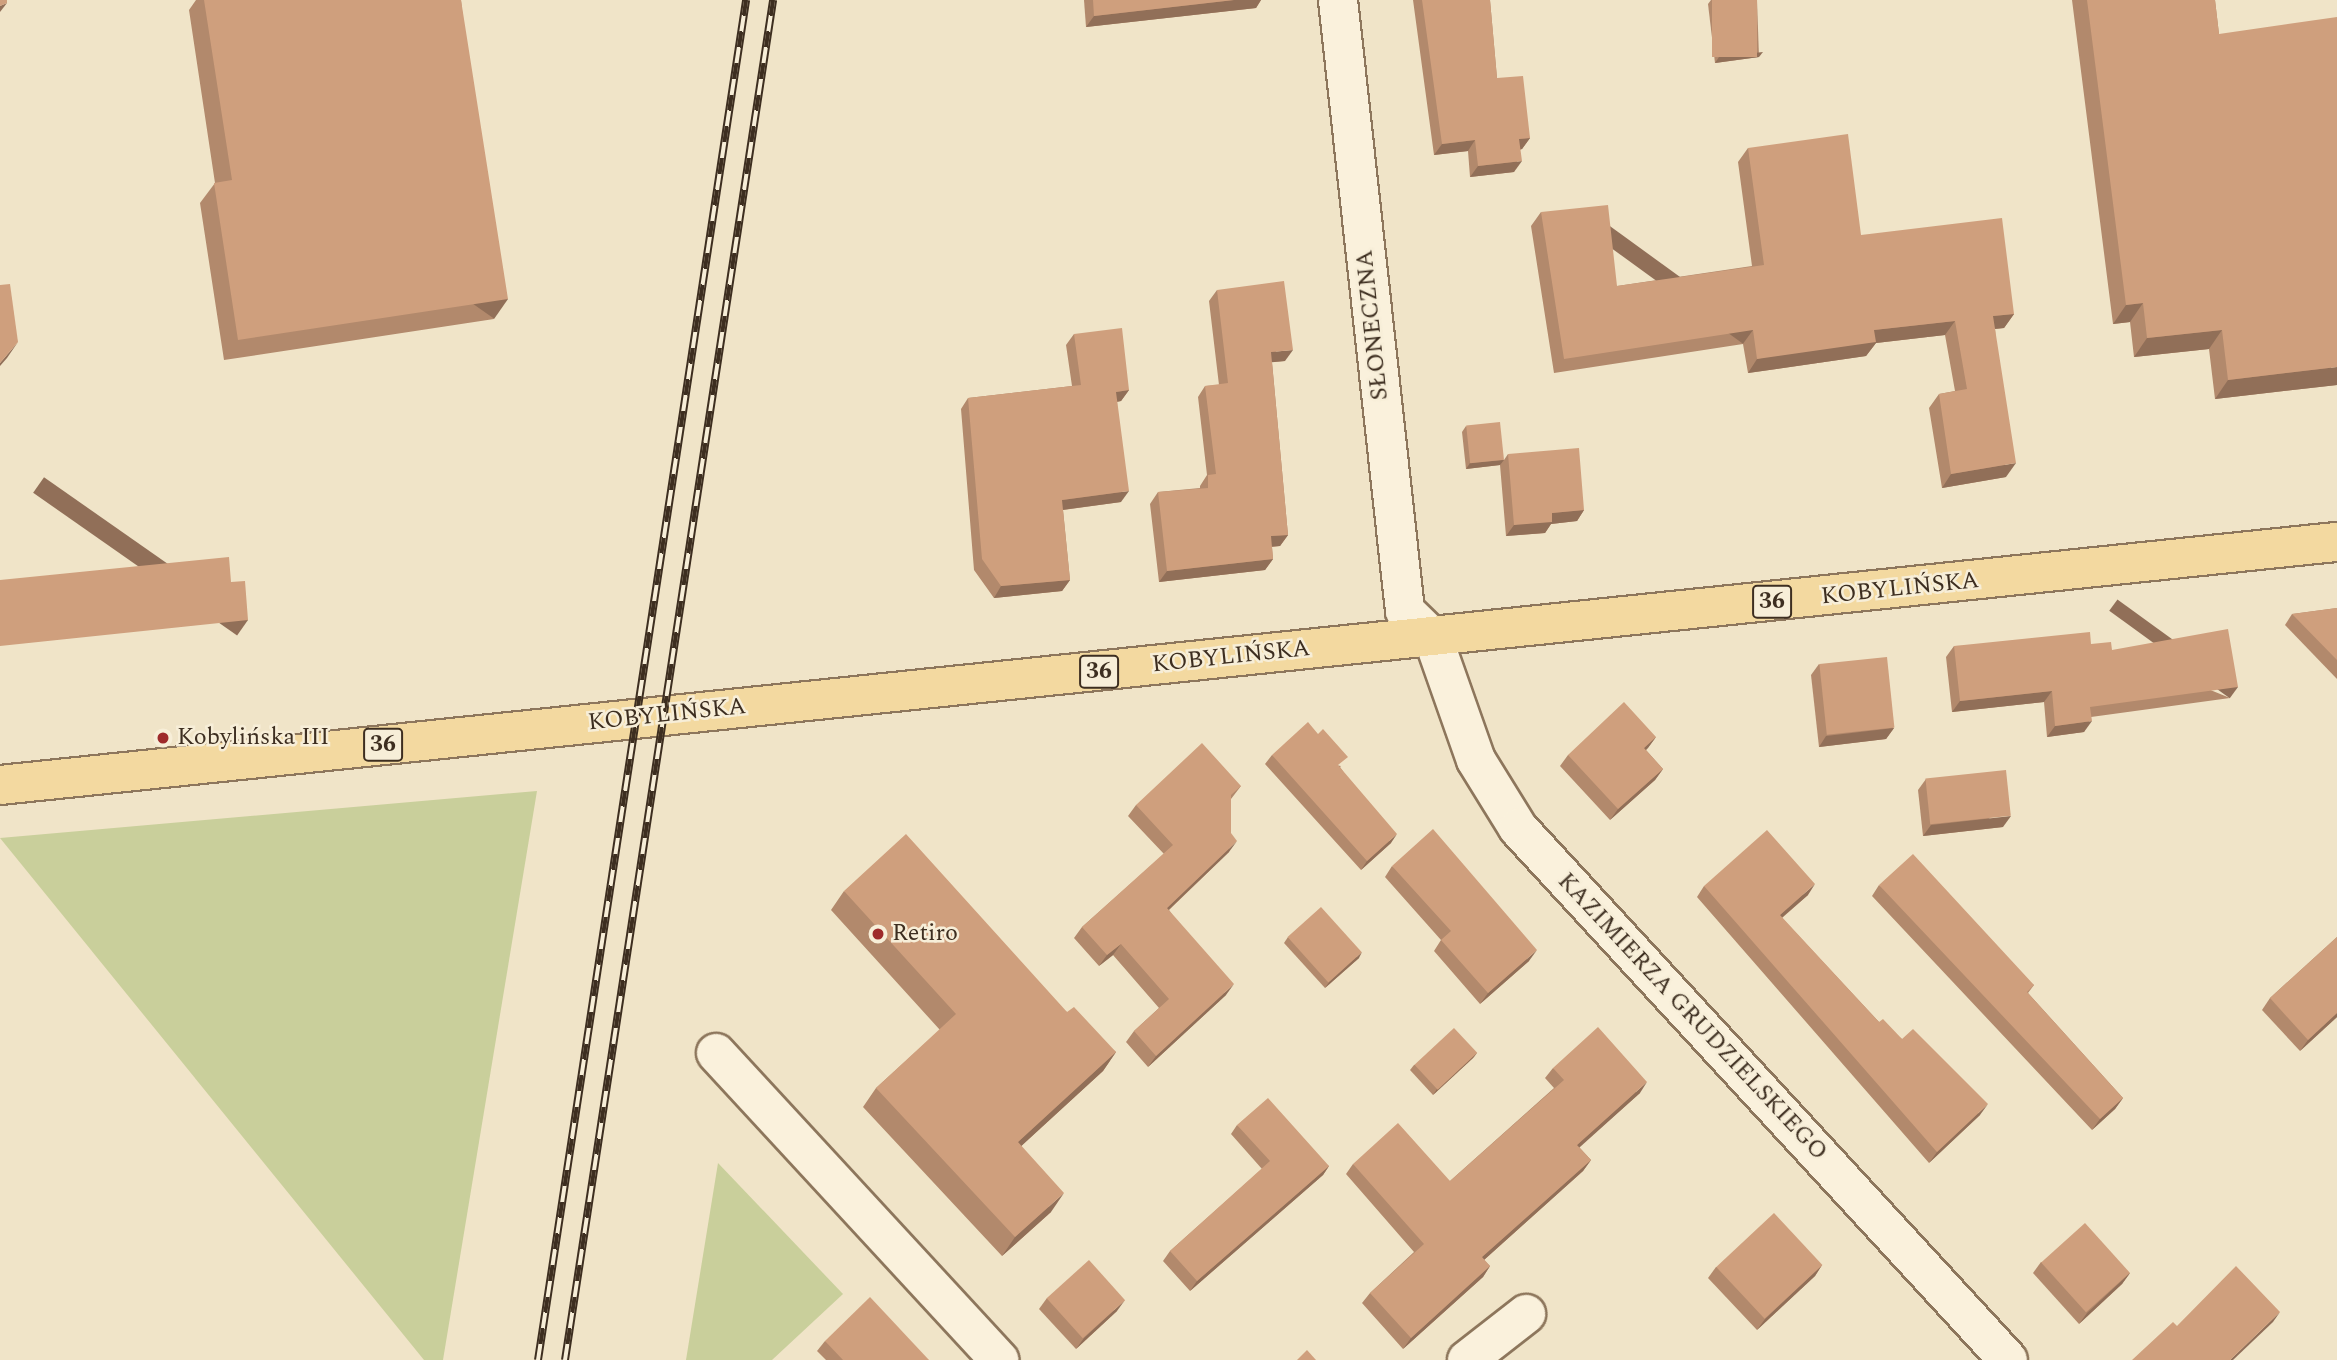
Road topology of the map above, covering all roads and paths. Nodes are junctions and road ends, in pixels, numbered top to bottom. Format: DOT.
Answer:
graph roads {
  1 [pos="1338,0"];
  2 [pos="2337,542"];
  3 [pos="1433,638"];
  4 [pos="0,785"];
  5 [pos="716,1053"];
  6 [pos="1526,1314"];
  7 [pos="999,1360"];
  8 [pos="1467,1360"];
  9 [pos="2008,1360"];
  1 -- 3 [label="street, SŁONECZNA"];
  2 -- 3 [label="main road, KOBYLIŃSKA / 36"];
  3 -- 4 [label="main road, KOBYLIŃSKA / 36"];
  3 -- 9 [label="street, KAZIMIERZA GRUDZIELSKIEGO"];
  5 -- 7 [label="street"];
  6 -- 8 [label="street"];
}
